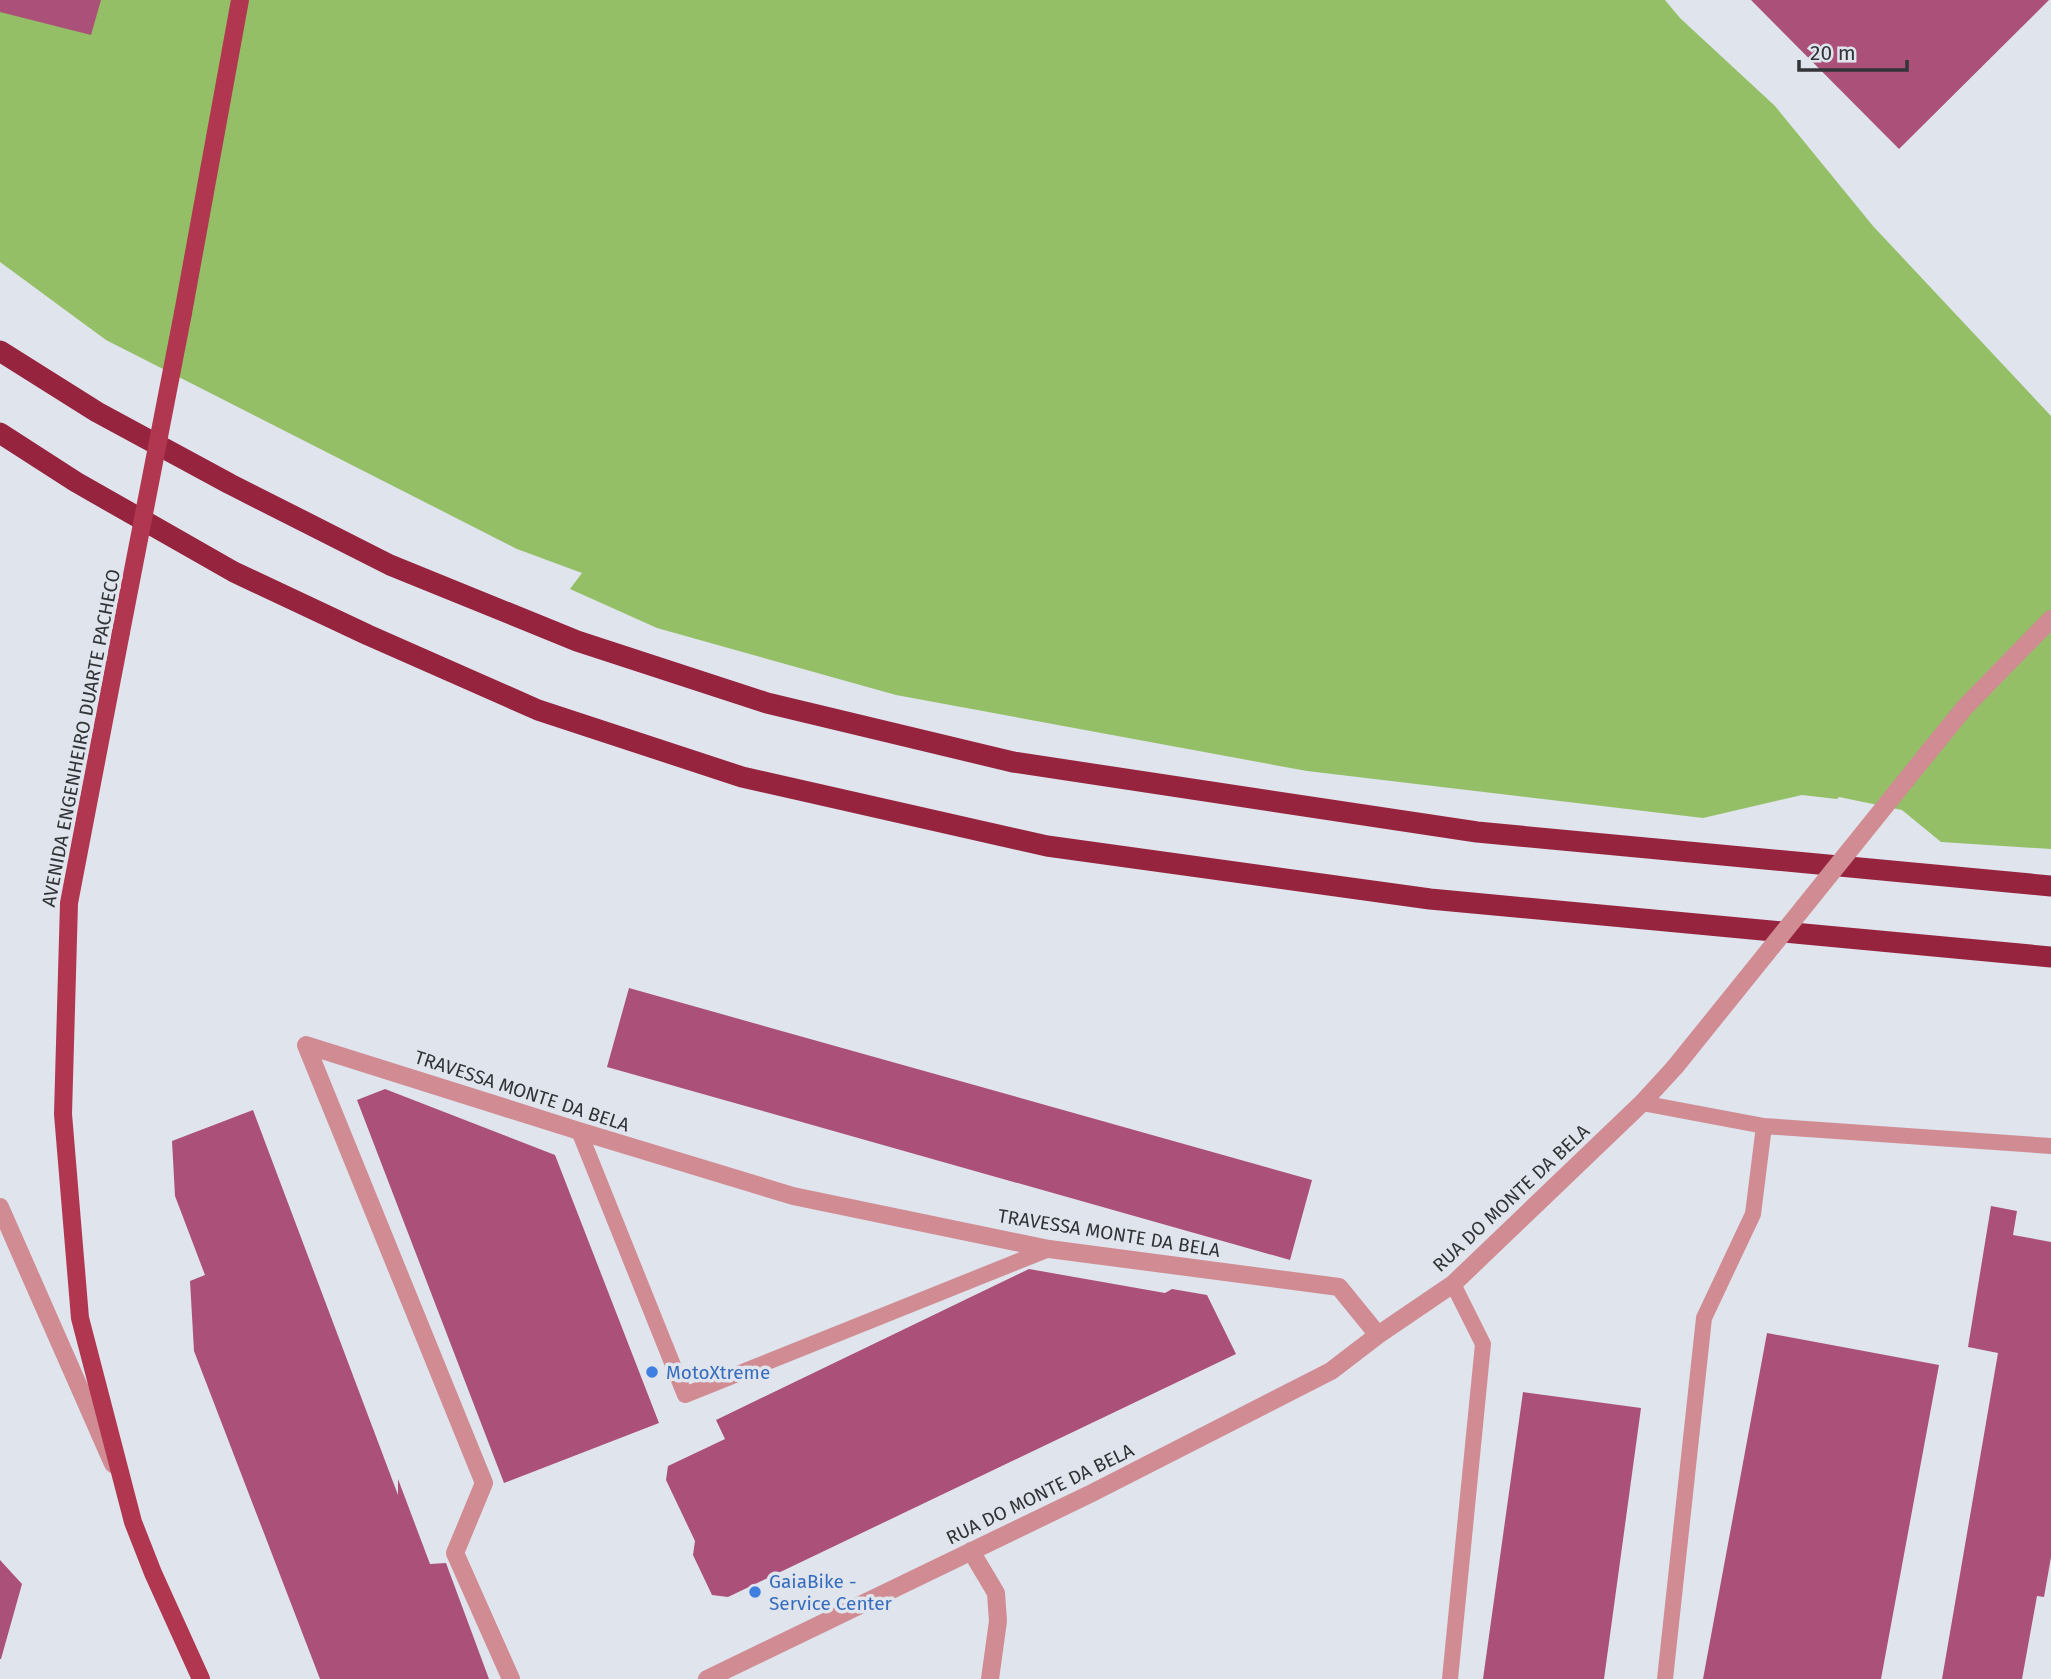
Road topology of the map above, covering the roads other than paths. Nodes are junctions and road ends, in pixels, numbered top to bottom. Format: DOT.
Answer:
graph roads {
  1 [pos="240,0"];
  2 [pos="0,351"];
  3 [pos="0,433"];
  4 [pos="2051,618"];
  5 [pos="2051,886"];
  6 [pos="2051,957"];
  7 [pos="1642,1103"];
  8 [pos="1764,1126"];
  9 [pos="579,1131"];
  10 [pos="2051,1146"];
  11 [pos="0,1208"];
  12 [pos="1049,1249"];
  13 [pos="1453,1284"];
  14 [pos="1378,1335"];
  15 [pos="123,1487"];
  16 [pos="971,1551"];
  17 [pos="201,1679"];
  18 [pos="511,1679"];
  19 [pos="707,1679"];
  20 [pos="990,1679"];
  21 [pos="1450,1679"];
  22 [pos="1665,1679"];
  1 -- 15 [label="main road, AVENIDA ENGENHEIRO DUARTE PACHECO, bridge"];
  2 -- 5 [label="highway"];
  3 -- 6 [label="highway"];
  4 -- 7 [label="street, RUA DO MONTE DA BELA, bridge"];
  7 -- 8 [label="lane"];
  7 -- 13 [label="street, RUA DO MONTE DA BELA"];
  8 -- 10 [label="lane"];
  8 -- 22 [label="lane"];
  9 -- 12 [label="street, TRAVESSA MONTE DA BELA"];
  9 -- 12 [label="lane"];
  9 -- 18 [label="street, TRAVESSA MONTE DA BELA"];
  11 -- 15 [label="street, AVENIDA ENGENHEIRO DUARTE PACHECO"];
  12 -- 14 [label="street, TRAVESSA MONTE DA BELA"];
  13 -- 14 [label="street, RUA DO MONTE DA BELA"];
  13 -- 21 [label="lane"];
  14 -- 16 [label="street, RUA DO MONTE DA BELA"];
  15 -- 17 [label="main road, AVENIDA ENGENHEIRO DUARTE PACHECO"];
  16 -- 19 [label="street, RUA DO MONTE DA BELA"];
  16 -- 20 [label="street"];
}
